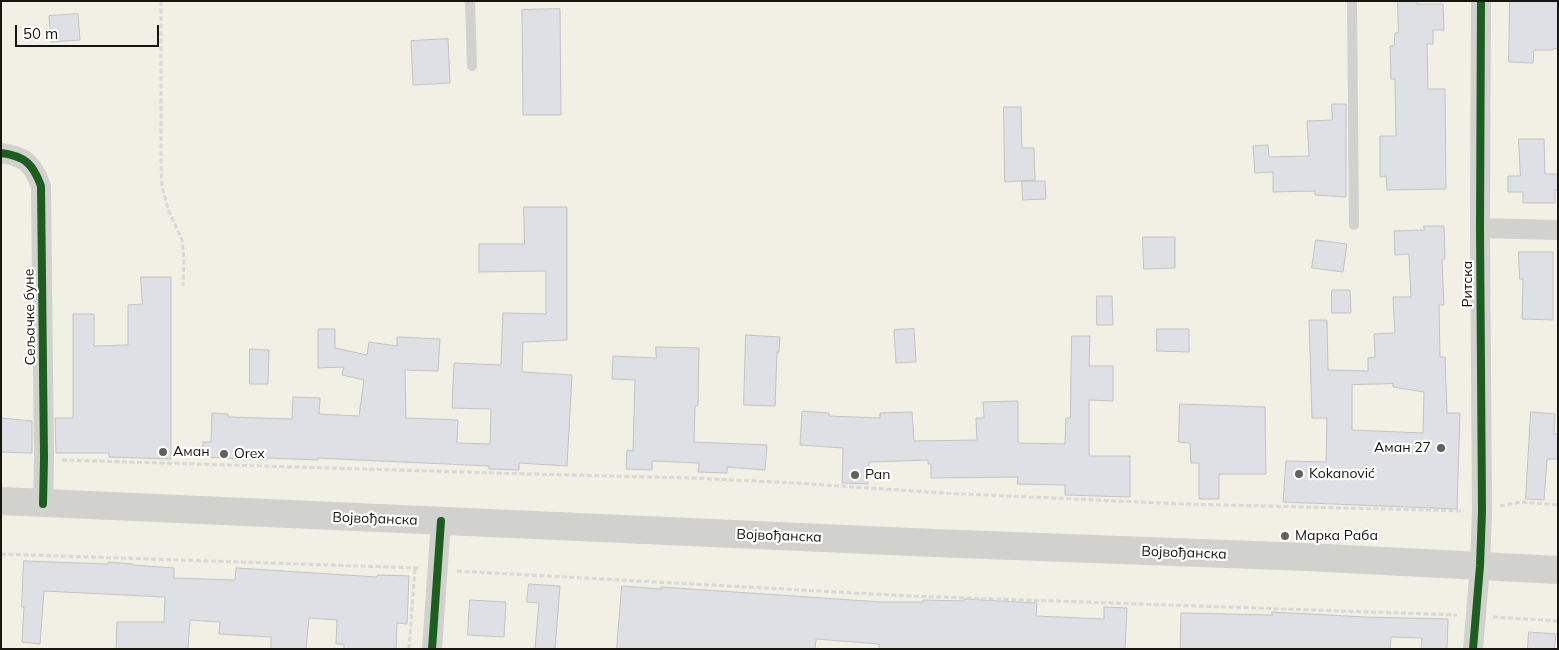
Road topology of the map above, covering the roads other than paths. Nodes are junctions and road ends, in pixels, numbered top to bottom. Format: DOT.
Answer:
graph roads {
  1 [pos="470,1"];
  2 [pos="1352,1"];
  3 [pos="1481,1"];
  4 [pos="472,66"];
  5 [pos="1,154"];
  6 [pos="1354,224"];
  7 [pos="1480,228"];
  8 [pos="1558,230"];
  9 [pos="1,502"];
  10 [pos="42,504"];
  11 [pos="440,522"];
  12 [pos="1480,566"];
  13 [pos="1558,570"];
  14 [pos="432,649"];
  15 [pos="1473,649"];
  1 -- 4 [label="lane"];
  2 -- 6 [label="lane"];
  3 -- 7 [label="street, Ритска"];
  5 -- 10 [label="street, Сељачке буне"];
  7 -- 8 [label="street"];
  7 -- 12 [label="street, Ритска"];
  9 -- 10 [label="main road, Војвођанска"];
  10 -- 11 [label="main road, Војвођанска"];
  11 -- 12 [label="main road, Војвођанска"];
  11 -- 14 [label="street"];
  12 -- 13 [label="main road, Војвођанска"];
  12 -- 15 [label="street"];
}
